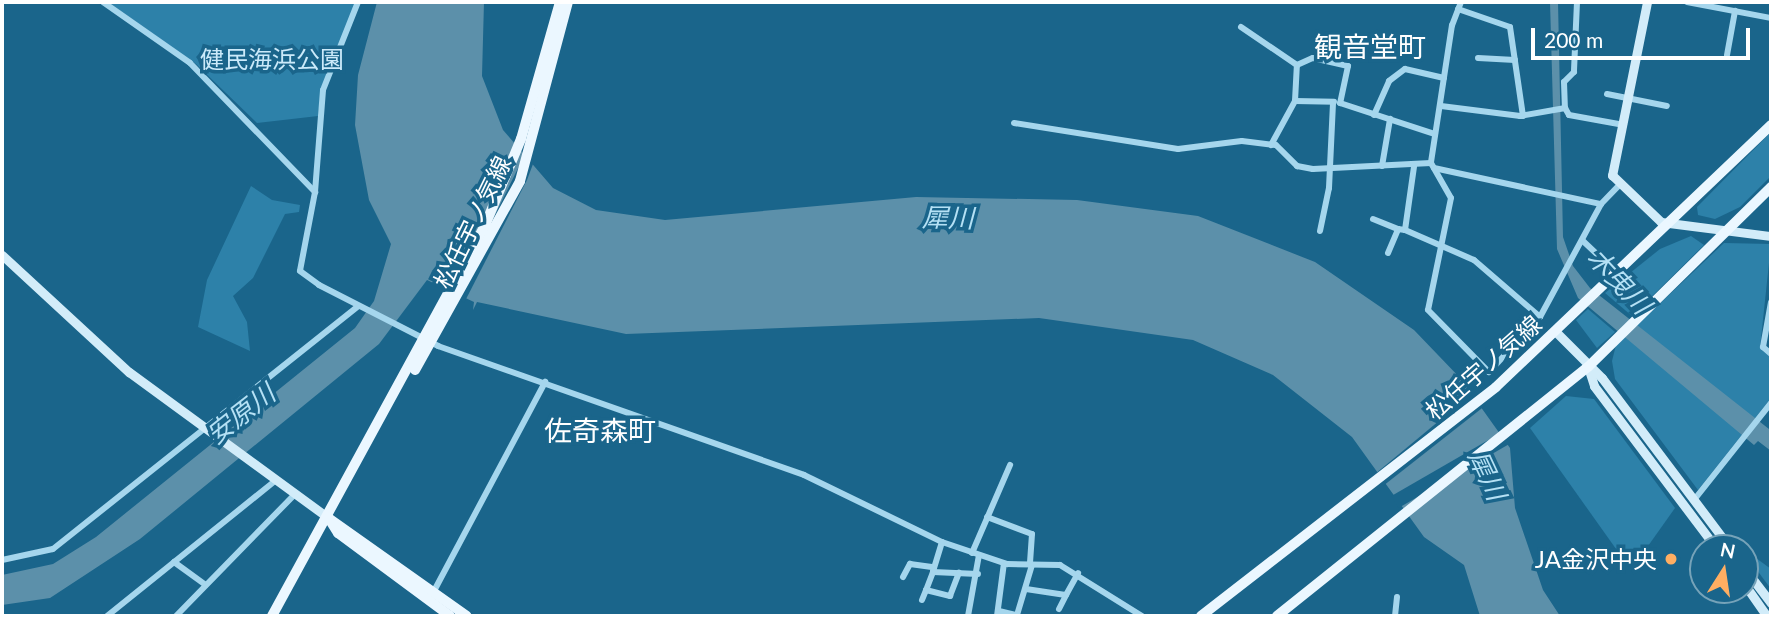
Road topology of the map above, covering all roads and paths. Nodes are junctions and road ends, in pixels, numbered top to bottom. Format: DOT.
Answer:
graph roads {
  1 [pos="103,2"];
  2 [pos="358,2"];
  3 [pos="560,2"];
  4 [pos="568,2"];
  5 [pos="1577,2"];
  6 [pos="1647,2"];
  7 [pos="1687,2"];
  8 [pos="1695,3"];
  9 [pos="1460,5"];
  10 [pos="1735,11"];
  11 [pos="1771,18"];
  12 [pos="1241,27"];
  13 [pos="1727,54"];
  14 [pos="1478,58"];
  15 [pos="1515,60"];
  16 [pos="1297,65"];
  17 [pos="1444,78"];
  18 [pos="1607,94"];
  19 [pos="1629,99"];
  20 [pos="1295,101"];
  21 [pos="1336,102"];
  22 [pos="1441,106"];
  23 [pos="1667,106"];
  24 [pos="1561,109"];
  25 [pos="1374,115"];
  26 [pos="1523,116"];
  27 [pos="1390,119"];
  28 [pos="1014,123"];
  29 [pos="1624,125"];
  30 [pos="1771,125"];
  31 [pos="1435,134"];
  32 [pos="1271,145"];
  33 [pos="1382,166"];
  34 [pos="1433,166"];
  35 [pos="1414,167"];
  36 [pos="1330,170"];
  37 [pos="1621,183"];
  38 [pos="1771,187"];
  39 [pos="315,192"];
  40 [pos="1601,204"];
  41 [pos="1373,219"];
  42 [pos="1673,224"];
  43 [pos="1401,229"];
  44 [pos="1320,231"];
  45 [pos="1727,233"];
  46 [pos="1771,236"];
  47 [pos="1583,241"];
  48 [pos="1441,242"];
  49 [pos="1388,253"];
  50 [pos="2,255"];
  51 [pos="1619,274"];
  52 [pos="1771,302"];
  53 [pos="447,307"];
  54 [pos="360,308"];
  55 [pos="1540,317"];
  56 [pos="1556,332"];
  57 [pos="428,341"];
  58 [pos="1771,354"];
  59 [pos="1588,367"];
  60 [pos="545,382"];
  61 [pos="1771,403"];
  62 [pos="208,431"];
  63 [pos="1010,465"];
  64 [pos="275,481"];
  65 [pos="295,494"];
  66 [pos="1694,500"];
  67 [pos="327,517"];
  68 [pos="987,517"];
  69 [pos="1705,534"];
  70 [pos="1720,534"];
  71 [pos="942,542"];
  72 [pos="975,554"];
  73 [pos="2,560"];
  74 [pos="174,562"];
  75 [pos="1004,563"];
  76 [pos="1031,565"];
  77 [pos="932,569"];
  78 [pos="959,573"];
  79 [pos="1078,573"];
  80 [pos="978,574"];
  81 [pos="903,577"];
  82 [pos="206,585"];
  83 [pos="1759,587"];
  84 [pos="1026,589"];
  85 [pos="926,590"];
  86 [pos="434,591"];
  87 [pos="1066,595"];
  88 [pos="1397,597"];
  89 [pos="922,600"];
  90 [pos="1771,603"];
  91 [pos="1059,609"];
  92 [pos="998,613"];
  93 [pos="179,615"];
  94 [pos="108,616"];
  95 [pos="272,616"];
  96 [pos="450,616"];
  97 [pos="467,616"];
  98 [pos="968,616"];
  99 [pos="1142,616"];
  100 [pos="1201,616"];
  101 [pos="1277,616"];
  102 [pos="1395,616"];
  1 -- 39 [label="street"];
  2 -- 39 [label="street"];
  3 -- 53 [label="main road, 松任宇ノ気線"];
  4 -- 53 [label="main road, 松任宇ノ気線"];
  5 -- 24 [label="street"];
  6 -- 19 [label="street"];
  7 -- 8 [label="street"];
  8 -- 10 [label="street"];
  9 -- 15 [label="street"];
  9 -- 17 [label="street"];
  10 -- 11 [label="street"];
  10 -- 13 [label="street"];
  12 -- 16 [label="street"];
  14 -- 15 [label="street"];
  15 -- 26 [label="street"];
  16 -- 20 [label="street"];
  16 -- 21 [label="street"];
  17 -- 22 [label="street"];
  17 -- 25 [label="street"];
  18 -- 19 [label="street"];
  19 -- 23 [label="street"];
  19 -- 29 [label="street"];
  20 -- 21 [label="street"];
  20 -- 32 [label="street"];
  21 -- 25 [label="street"];
  21 -- 36 [label="street"];
  22 -- 26 [label="street"];
  22 -- 31 [label="street"];
  24 -- 26 [label="street"];
  24 -- 29 [label="street"];
  25 -- 27 [label="street"];
  27 -- 31 [label="street"];
  27 -- 33 [label="street"];
  28 -- 32 [label="street"];
  29 -- 37 [label="street"];
  30 -- 42 [label="main road, 松任宇ノ気線"];
  31 -- 34 [label="street"];
  32 -- 36 [label="street"];
  33 -- 35 [label="street"];
  33 -- 36 [label="street"];
  34 -- 35 [label="street"];
  34 -- 40 [label="street"];
  34 -- 48 [label="street"];
  35 -- 43 [label="street"];
  36 -- 44 [label="street"];
  37 -- 40 [label="street"];
  37 -- 42 [label="street"];
  38 -- 45 [label="main road"];
  39 -- 54 [label="street"];
  40 -- 47 [label="street"];
  41 -- 43 [label="street"];
  42 -- 45 [label="street"];
  42 -- 51 [label="main road, 松任宇ノ気線"];
  43 -- 48 [label="street"];
  43 -- 49 [label="street"];
  45 -- 46 [label="street"];
  45 -- 59 [label="main road"];
  47 -- 51 [label="street"];
  47 -- 55 [label="street"];
  48 -- 55 [label="street"];
  48 -- 55 [label="street"];
  50 -- 62 [label="street"];
  51 -- 56 [label="main road, 松任宇ノ気線"];
  52 -- 58 [label="street"];
  53 -- 57 [label="main road, 松任宇ノ気線"];
  54 -- 57 [label="street"];
  54 -- 62 [label="street"];
  56 -- 59 [label="street"];
  56 -- 100 [label="main road, 松任宇ノ気線"];
  57 -- 60 [label="street"];
  57 -- 67 [label="main road, 松任宇ノ気線"];
  59 -- 66 [label="street"];
  59 -- 69 [label="street"];
  59 -- 101 [label="main road"];
  60 -- 71 [label="street"];
  60 -- 86 [label="street"];
  61 -- 66 [label="street"];
  62 -- 64 [label="street"];
  62 -- 73 [label="street"];
  63 -- 68 [label="street"];
  64 -- 65 [label="street"];
  64 -- 74 [label="street"];
  65 -- 67 [label="street"];
  65 -- 82 [label="street"];
  66 -- 70 [label="street"];
  67 -- 86 [label="main road"];
  67 -- 95 [label="main road, 松任宇ノ気線"];
  67 -- 96 [label="main road"];
  68 -- 72 [label="street"];
  68 -- 76 [label="street"];
  71 -- 72 [label="street"];
  71 -- 77 [label="street"];
  72 -- 75 [label="street"];
  72 -- 80 [label="street"];
  74 -- 82 [label="street"];
  74 -- 94 [label="street"];
  75 -- 76 [label="street"];
  75 -- 92 [label="street"];
  76 -- 79 [label="street"];
  76 -- 84 [label="street"];
  77 -- 78 [label="street"];
  77 -- 81 [label="street"];
  77 -- 85 [label="street"];
  78 -- 80 [label="street"];
  78 -- 85 [label="street"];
  79 -- 87 [label="street"];
  79 -- 99 [label="street"];
  80 -- 98 [label="street"];
  82 -- 93 [label="street"];
  83 -- 90 [label="street"];
  84 -- 87 [label="street"];
  84 -- 92 [label="street"];
  85 -- 89 [label="street"];
  86 -- 97 [label="main road"];
  87 -- 91 [label="street"];
  88 -- 102 [label="street"];
}
